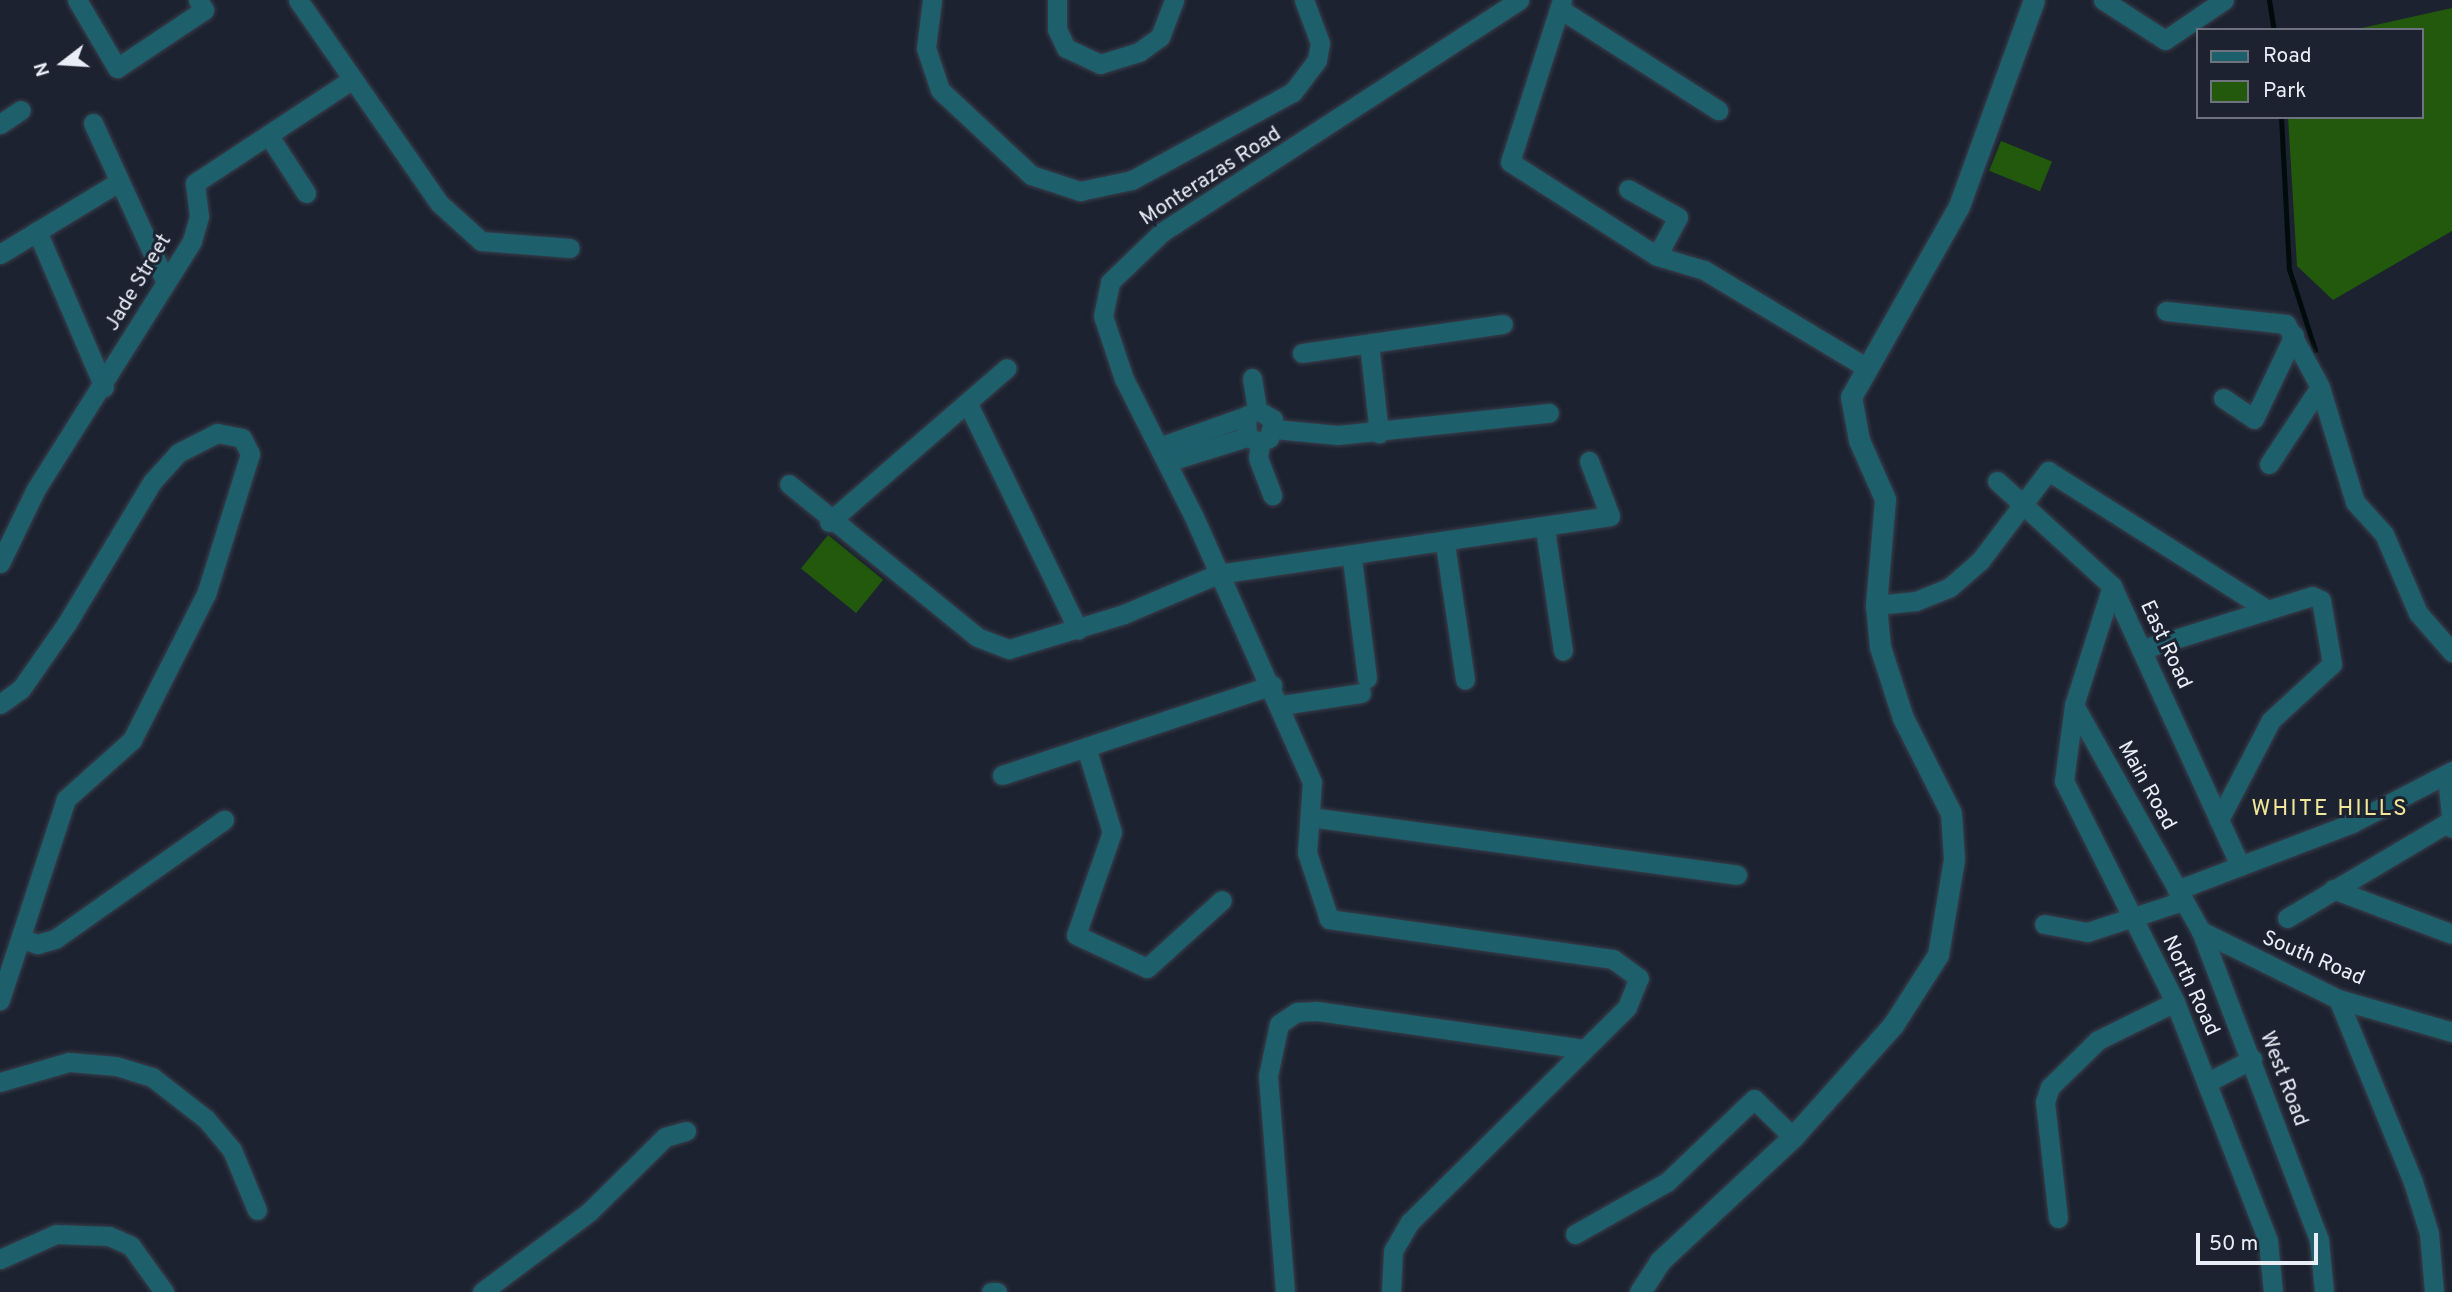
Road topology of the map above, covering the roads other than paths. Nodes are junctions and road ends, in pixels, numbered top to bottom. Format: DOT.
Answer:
graph roads {
  1 [pos="298,0"];
  2 [pos="932,0"];
  3 [pos="1057,0"];
  4 [pos="1174,0"];
  5 [pos="1304,0"];
  6 [pos="1519,0"];
  7 [pos="2034,0"];
  8 [pos="2103,0"];
  9 [pos="2224,0"];
  10 [pos="84,3"];
  11 [pos="1561,4"];
  12 [pos="201,5"];
  13 [pos="353,79"];
  14 [pos="21,110"];
  15 [pos="1718,110"];
  16 [pos="93,123"];
  17 [pos="0,124"];
  18 [pos="269,136"];
  19 [pos="119,182"];
  20 [pos="1628,189"];
  21 [pos="306,193"];
  22 [pos="37,231"];
  23 [pos="570,248"];
  24 [pos="0,254"];
  25 [pos="1657,256"];
  26 [pos="165,280"];
  27 [pos="2166,311"];
  28 [pos="1503,324"];
  29 [pos="2294,335"];
  30 [pos="1369,344"];
  31 [pos="1302,353"];
  32 [pos="1864,366"];
  33 [pos="1007,368"];
  34 [pos="1252,378"];
  35 [pos="104,387"];
  36 [pos="2319,387"];
  37 [pos="2223,398"];
  38 [pos="968,404"];
  39 [pos="1251,413"];
  40 [pos="1549,414"];
  41 [pos="1379,433"];
  42 [pos="1260,436"];
  43 [pos="1163,455"];
  44 [pos="1589,461"];
  45 [pos="2269,464"];
  46 [pos="1997,481"];
  47 [pos="789,484"];
  48 [pos="1272,495"];
  49 [pos="2025,505"];
  50 [pos="829,522"];
  51 [pos="1545,530"];
  52 [pos="1444,544"];
  53 [pos="1352,559"];
  54 [pos="0,563"];
  55 [pos="1219,574"];
  56 [pos="2112,586"];
  57 [pos="1876,604"];
  58 [pos="2268,610"];
  59 [pos="1078,630"];
  60 [pos="2143,649"];
  61 [pos="1563,651"];
  62 [pos="2452,652"];
  63 [pos="1465,680"];
  64 [pos="1272,685"];
  65 [pos="0,704"];
  66 [pos="1282,705"];
  67 [pos="2074,705"];
  68 [pos="1086,747"];
  69 [pos="2450,773"];
  70 [pos="1002,775"];
  71 [pos="1310,817"];
  72 [pos="224,820"];
  73 [pos="2219,820"];
  74 [pos="2449,826"];
  75 [pos="2240,866"];
  76 [pos="1737,875"];
  77 [pos="2333,889"];
  78 [pos="2180,895"];
  79 [pos="1222,900"];
  80 [pos="2132,917"];
  81 [pos="2287,918"];
  82 [pos="2043,924"];
  83 [pos="2201,931"];
  84 [pos="2452,934"];
  85 [pos="23,939"];
  86 [pos="2338,999"];
  87 [pos="0,1000"];
  88 [pos="2175,1002"];
  89 [pos="2452,1032"];
  90 [pos="1583,1049"];
  91 [pos="2252,1059"];
  92 [pos="0,1082"];
  93 [pos="2207,1082"];
  94 [pos="686,1131"];
  95 [pos="1793,1138"];
  96 [pos="257,1210"];
  97 [pos="2058,1218"];
  98 [pos="1575,1234"];
  99 [pos="0,1259"];
  100 [pos="164,1292"];
  101 [pos="482,1292"];
  102 [pos="991,1292"];
  103 [pos="997,1292"];
  104 [pos="1286,1292"];
  105 [pos="1391,1292"];
  106 [pos="1640,1292"];
  107 [pos="2273,1292"];
  108 [pos="2324,1292"];
  109 [pos="2434,1292"];
  1 -- 13 [label="street"];
  2 -- 5 [label="street"];
  3 -- 4 [label="street"];
  6 -- 43 [label="street, Monterazas Road"];
  7 -- 32 [label="street"];
  8 -- 9 [label="street"];
  10 -- 12 [label="street"];
  11 -- 15 [label="street"];
  11 -- 25 [label="street"];
  13 -- 18 [label="street, Jade Street"];
  13 -- 23 [label="street"];
  14 -- 17 [label="street"];
  16 -- 19 [label="street"];
  18 -- 21 [label="street"];
  18 -- 26 [label="street, Jade Street"];
  19 -- 22 [label="street"];
  19 -- 26 [label="street"];
  20 -- 25 [label="street"];
  22 -- 24 [label="street"];
  22 -- 35 [label="street"];
  25 -- 32 [label="street"];
  26 -- 35 [label="street, Jade Street"];
  27 -- 29 [label="street"];
  28 -- 30 [label="street"];
  29 -- 36 [label="street"];
  29 -- 37 [label="street"];
  30 -- 31 [label="street"];
  30 -- 41 [label="street"];
  32 -- 57 [label="street"];
  33 -- 38 [label="street"];
  34 -- 39 [label="street"];
  35 -- 54 [label="street, Jade Street"];
  36 -- 45 [label="street"];
  36 -- 62 [label="street"];
  38 -- 50 [label="street"];
  38 -- 59 [label="street"];
  39 -- 42 [label="street"];
  39 -- 42 [label="street"];
  39 -- 43 [label="street"];
  40 -- 41 [label="street"];
  41 -- 42 [label="street"];
  42 -- 43 [label="street"];
  42 -- 48 [label="street"];
  43 -- 55 [label="street, Monterazas Road"];
  44 -- 51 [label="street"];
  46 -- 49 [label="street, East Road"];
  47 -- 50 [label="street"];
  49 -- 56 [label="street, East Road"];
  49 -- 57 [label="street"];
  49 -- 58 [label="street"];
  50 -- 59 [label="street"];
  51 -- 52 [label="street"];
  51 -- 61 [label="street"];
  52 -- 53 [label="street"];
  52 -- 63 [label="street"];
  53 -- 55 [label="street"];
  53 -- 66 [label="street"];
  55 -- 59 [label="street"];
  55 -- 64 [label="street, Monterazas Road"];
  56 -- 60 [label="street, East Road"];
  56 -- 67 [label="street, North Road"];
  57 -- 95 [label="street"];
  58 -- 60 [label="street"];
  58 -- 73 [label="street"];
  60 -- 73 [label="street, East Road"];
  64 -- 66 [label="street, Monterazas Road"];
  64 -- 68 [label="street"];
  65 -- 85 [label="street"];
  66 -- 71 [label="street, Monterazas Road"];
  67 -- 78 [label="street, Main Road"];
  67 -- 80 [label="street, North Road"];
  68 -- 70 [label="street"];
  68 -- 79 [label="street"];
  69 -- 74 [label="street"];
  69 -- 75 [label="street"];
  71 -- 76 [label="street"];
  71 -- 90 [label="street, Monterazas Road"];
  72 -- 85 [label="street"];
  73 -- 75 [label="street, East Road"];
  74 -- 77 [label="street"];
  75 -- 78 [label="street"];
  77 -- 81 [label="street"];
  77 -- 84 [label="street"];
  78 -- 80 [label="street"];
  78 -- 83 [label="street, West Road"];
  80 -- 82 [label="street"];
  80 -- 88 [label="street, North Road"];
  83 -- 86 [label="street, South Road"];
  83 -- 91 [label="street, West Road"];
  85 -- 87 [label="street"];
  86 -- 89 [label="street, South Road"];
  86 -- 109 [label="street"];
  88 -- 93 [label="street, North Road"];
  88 -- 97 [label="street"];
  90 -- 104 [label="street"];
  90 -- 105 [label="street"];
  91 -- 93 [label="street"];
  91 -- 108 [label="street, West Road"];
  92 -- 96 [label="street"];
  93 -- 107 [label="street, North Road"];
  94 -- 101 [label="street"];
  95 -- 98 [label="street"];
  95 -- 106 [label="street"];
  99 -- 100 [label="street"];
  102 -- 103 [label="street"];
}
